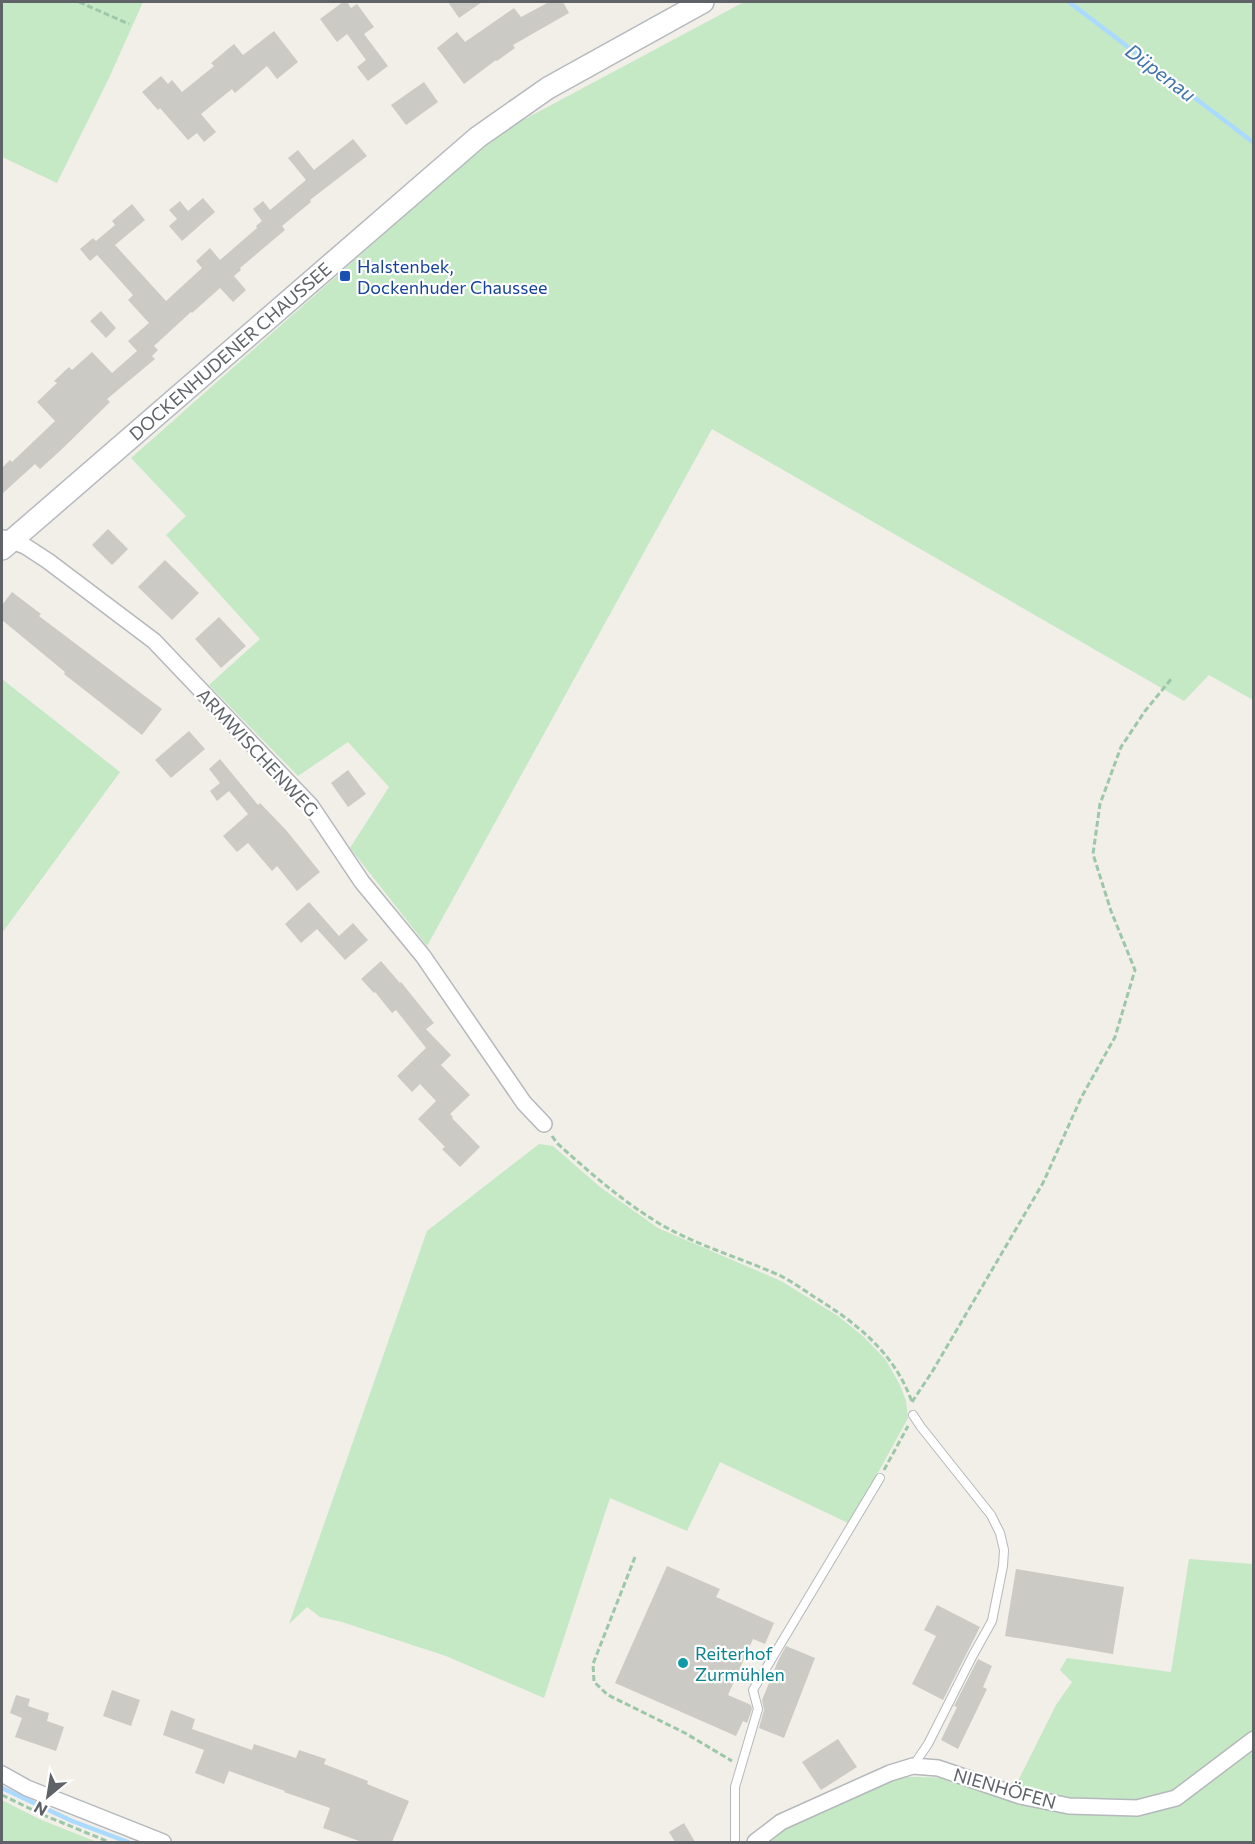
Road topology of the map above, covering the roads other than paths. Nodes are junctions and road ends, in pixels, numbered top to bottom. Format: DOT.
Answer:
graph roads {
  1 [pos="703,2"];
  2 [pos="5,542"];
  3 [pos="544,1124"];
  4 [pos="913,1415"];
  5 [pos="880,1478"];
  6 [pos="1254,1739"];
  7 [pos="913,1766"];
  8 [pos="2,1774"];
  9 [pos="163,1842"];
  10 [pos="735,1842"];
  11 [pos="755,1842"];
  1 -- 2 [label="main road, DOCKENHUDENER CHAUSSEE"];
  2 -- 3 [label="street, ARMWISCHENWEG"];
  4 -- 7 [label="lane"];
  5 -- 10 [label="lane"];
  6 -- 7 [label="street, NIENHÖFEN"];
  7 -- 11 [label="street, NIENHÖFEN"];
  8 -- 9 [label="street"];
}
